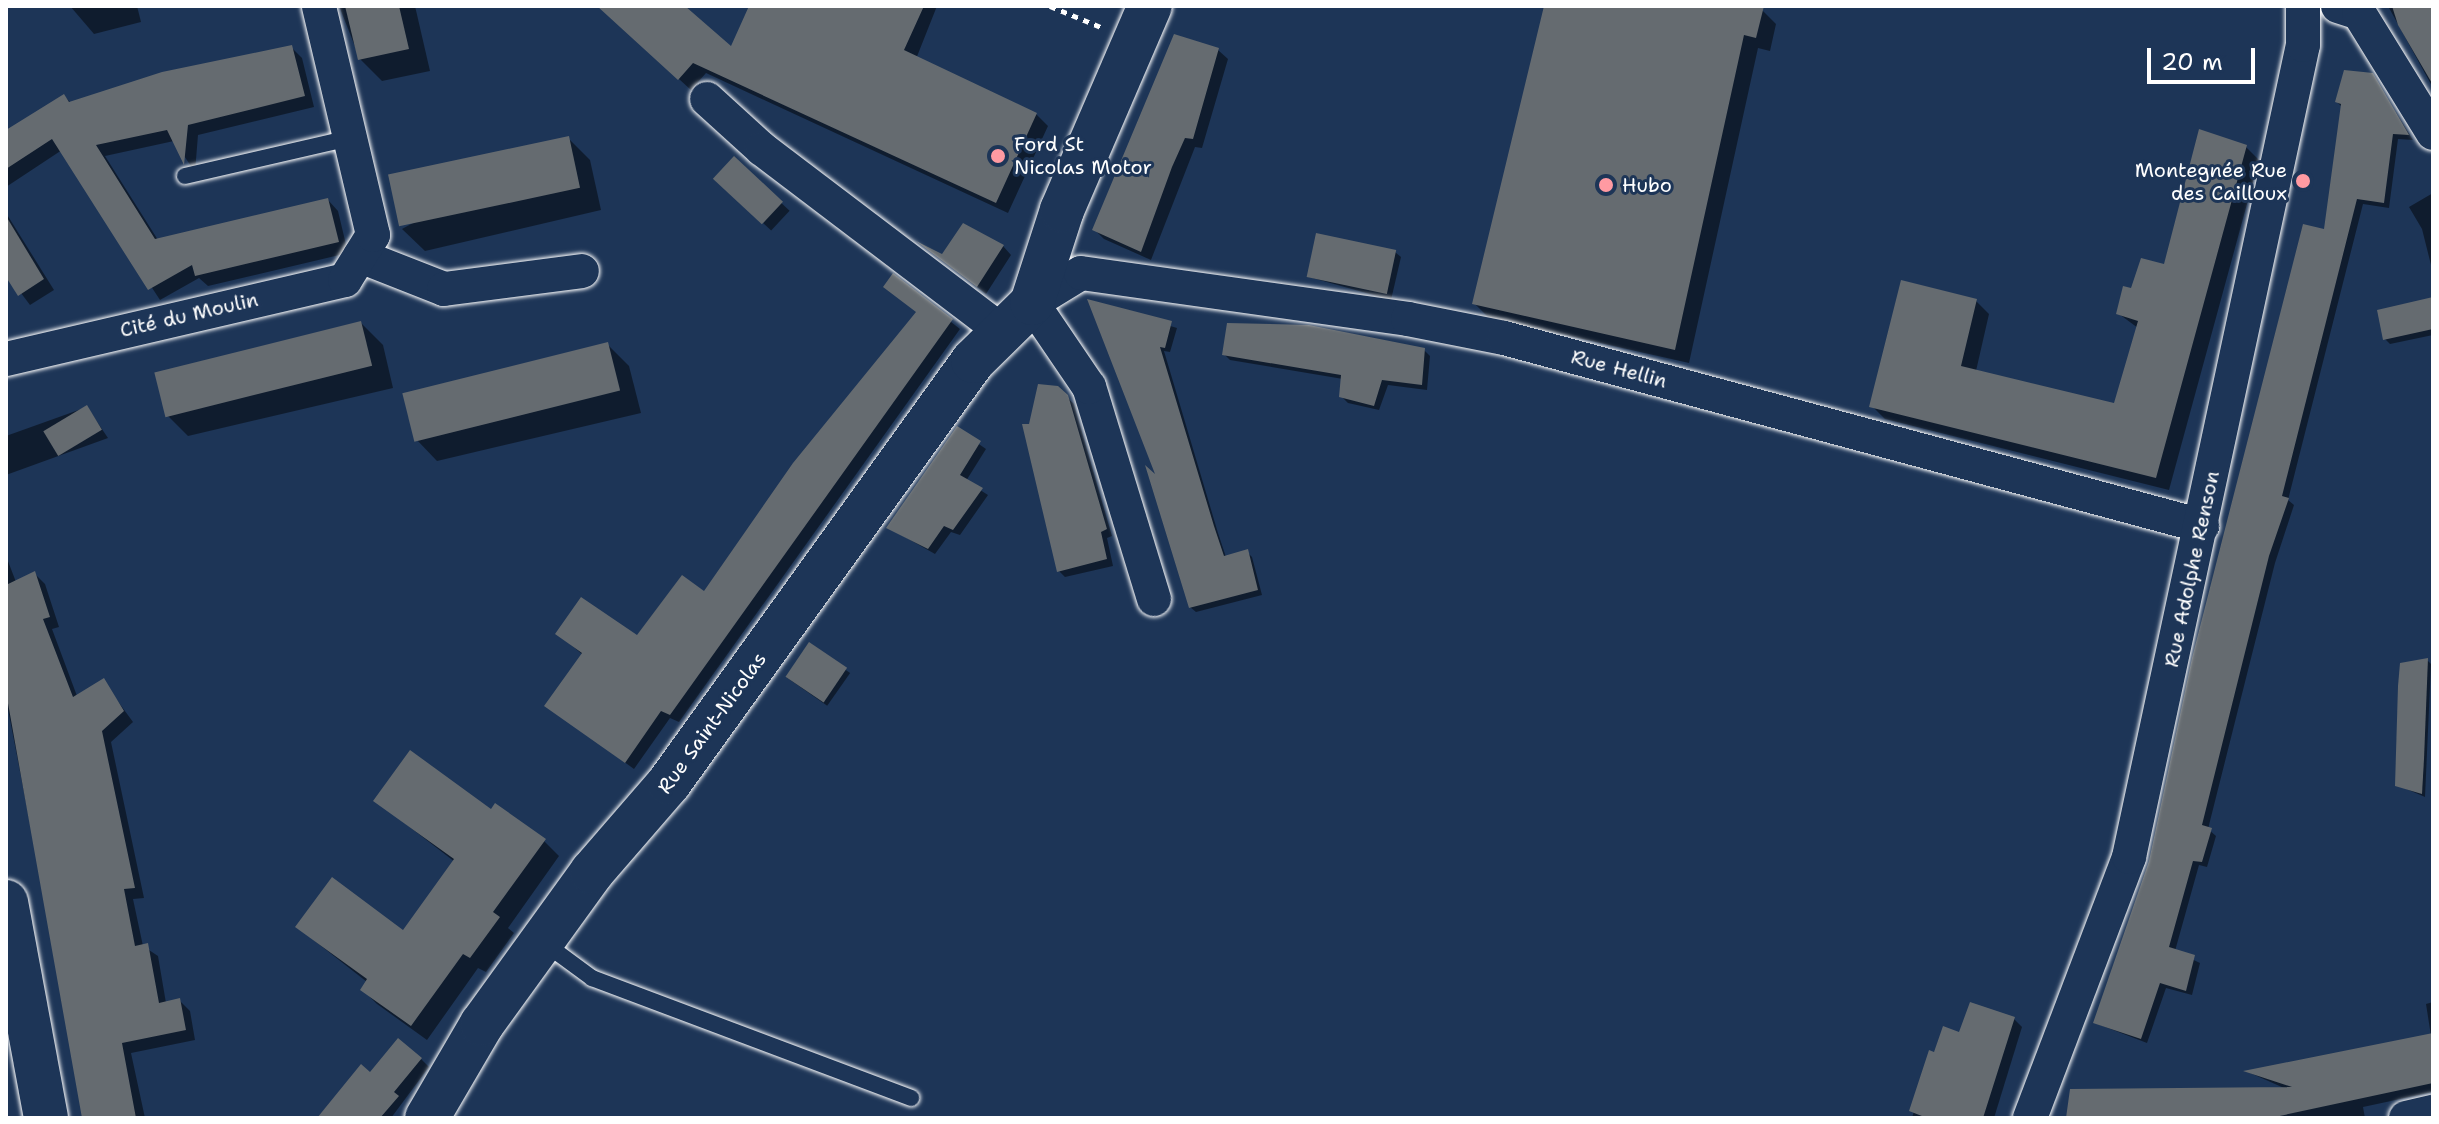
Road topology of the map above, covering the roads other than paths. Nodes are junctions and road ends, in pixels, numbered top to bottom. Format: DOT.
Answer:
graph roads {
  1 [pos="319,6"];
  2 [pos="2303,6"];
  3 [pos="2338,6"];
  4 [pos="1142,24"];
  5 [pos="707,99"];
  6 [pos="2433,133"];
  7 [pos="350,138"];
  8 [pos="185,176"];
  9 [pos="360,256"];
  10 [pos="582,271"];
  11 [pos="1018,318"];
  12 [pos="6,359"];
  13 [pos="2202,526"];
  14 [pos="1154,599"];
  15 [pos="6,902"];
  16 [pos="542,941"];
  17 [pos="911,1098"];
  18 [pos="2433,1112"];
  19 [pos="46,1118"];
  20 [pos="427,1118"];
  21 [pos="2030,1118"];
  22 [pos="2406,1118"];
  1 -- 7 [label="street, Cité du Moulin"];
  2 -- 13 [label="street, Rue Adolphe Renson"];
  3 -- 6 [label="street"];
  4 -- 11 [label="street, Rue Saint-Nicolas"];
  5 -- 11 [label="street"];
  7 -- 8 [label="lane"];
  7 -- 9 [label="street, Cité du Moulin"];
  9 -- 10 [label="street"];
  9 -- 12 [label="street, Cité du Moulin"];
  11 -- 13 [label="street, Rue Hellin"];
  11 -- 14 [label="street"];
  11 -- 16 [label="street, Rue Saint-Nicolas"];
  13 -- 21 [label="street, Rue Adolphe Renson"];
  15 -- 19 [label="street"];
  16 -- 17 [label="lane"];
  16 -- 20 [label="street, Rue Saint-Nicolas"];
  18 -- 22 [label="street"];
}
